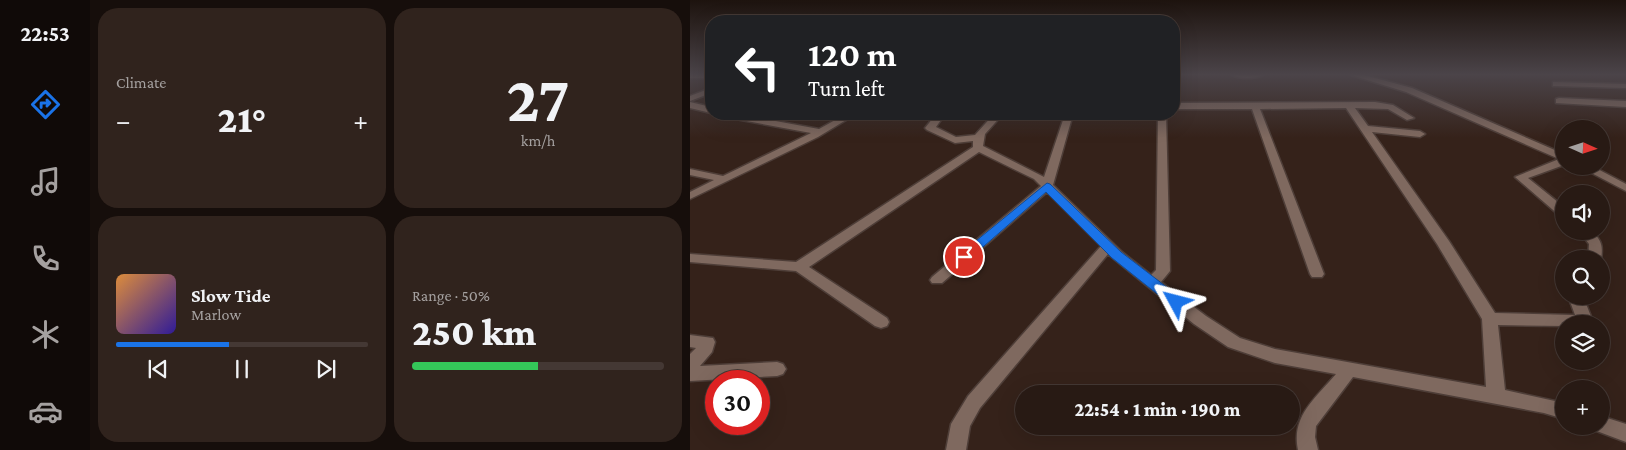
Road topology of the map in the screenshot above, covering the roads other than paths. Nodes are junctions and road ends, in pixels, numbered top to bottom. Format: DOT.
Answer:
graph roads {
  1 [pos="1422,96"];
  2 [pos="1559,101"];
  3 [pos="1626,104"];
  4 [pos="690,105"];
  5 [pos="1180,106"];
  6 [pos="1349,106"];
  7 [pos="1256,107"];
  8 [pos="705,109"];
  9 [pos="1410,118"];
  10 [pos="764,120"];
  11 [pos="841,120"];
  12 [pos="937,120"];
  13 [pos="993,120"];
  14 [pos="1066,120"];
  15 [pos="1162,120"];
  16 [pos="1365,129"];
  17 [pos="820,132"];
  18 [pos="1420,134"];
  19 [pos="979,142"];
  20 [pos="1555,156"];
  21 [pos="1555,163"];
  22 [pos="690,172"];
  23 [pos="1601,175"];
  24 [pos="724,179"];
  25 [pos="1047,186"];
  26 [pos="1626,188"];
  27 [pos="690,196"];
  28 [pos="1555,206"];
  29 [pos="1108,246"];
  30 [pos="690,258"];
  31 [pos="799,267"];
  32 [pos="1317,274"];
  33 [pos="937,280"];
  34 [pos="1152,282"];
  35 [pos="1579,305"];
  36 [pos="1490,319"];
  37 [pos="880,322"];
  38 [pos="690,341"];
  39 [pos="690,366"];
  40 [pos="777,369"];
  41 [pos="1350,369"];
  42 [pos="690,374"];
  43 [pos="1496,396"];
  44 [pos="1555,409"];
  45 [pos="1610,427"];
  46 [pos="1626,433"];
  47 [pos="956,450"];
  48 [pos="1308,450"];
  1 -- 20 [label="street"];
  2 -- 3 [label="street"];
  4 -- 8 [label="street"];
  5 -- 7 [label="street"];
  6 -- 7 [label="street"];
  6 -- 9 [label="street"];
  6 -- 16 [label="street"];
  7 -- 32 [label="street"];
  10 -- 17 [label="street"];
  11 -- 17 [label="street"];
  12 -- 19 [label="street"];
  13 -- 19 [label="street"];
  14 -- 25 [label="street"];
  15 -- 34 [label="street"];
  16 -- 18 [label="street"];
  16 -- 36 [label="street"];
  17 -- 24 [label="street"];
  19 -- 25 [label="street"];
  19 -- 31 [label="street"];
  21 -- 28 [label="street"];
  22 -- 24 [label="street"];
  23 -- 26 [label="street"];
  24 -- 27 [label="street"];
  25 -- 29 [label="street"];
  25 -- 33 [label="street"];
  29 -- 34 [label="street"];
  29 -- 47 [label="street"];
  30 -- 31 [label="street"];
  31 -- 37 [label="street"];
  34 -- 41 [label="street"];
  35 -- 36 [label="street"];
  36 -- 43 [label="street"];
  38 -- 39 [label="street"];
  40 -- 42 [label="street"];
  41 -- 43 [label="street"];
  41 -- 48 [label="street"];
  43 -- 44 [label="street"];
  45 -- 46 [label="street"];
}
